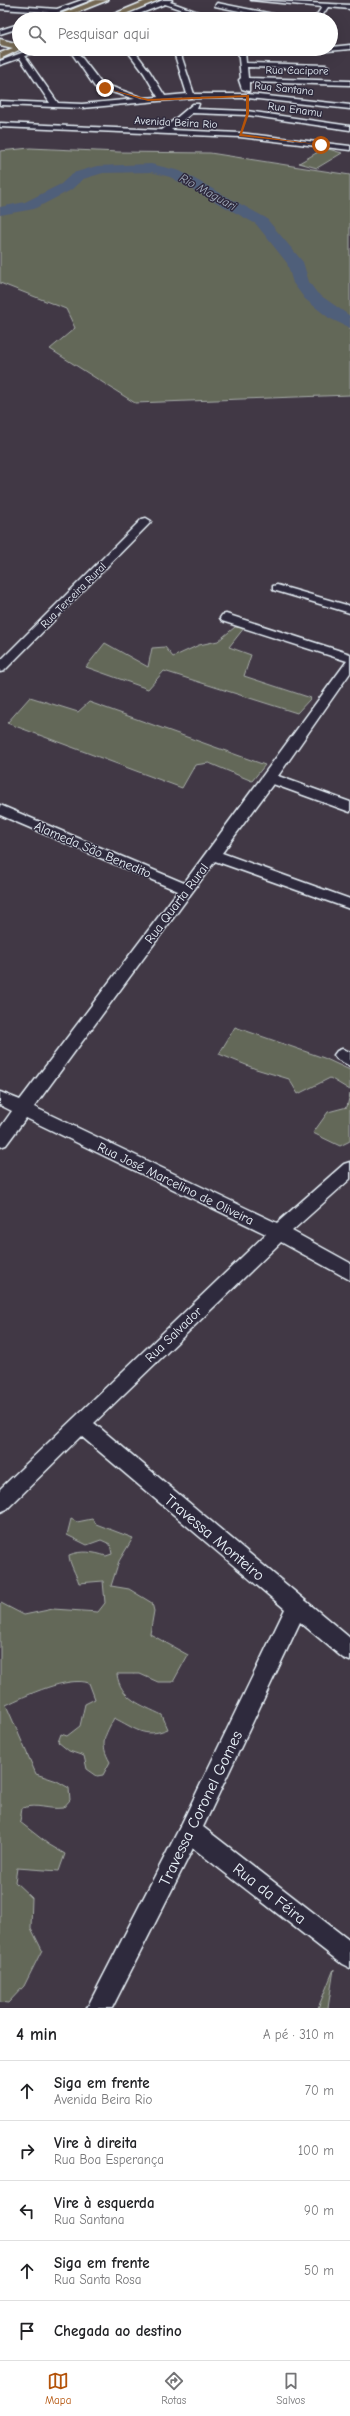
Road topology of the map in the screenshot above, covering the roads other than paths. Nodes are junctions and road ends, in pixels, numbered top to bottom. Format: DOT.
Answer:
graph roads {
  1 [pos="88,0"];
  2 [pos="104,0"];
  3 [pos="154,0"];
  4 [pos="225,0"];
  5 [pos="254,0"];
  6 [pos="167,1"];
  7 [pos="217,5"];
  8 [pos="326,6"];
  9 [pos="0,7"];
  10 [pos="350,7"];
  11 [pos="59,10"];
  12 [pos="54,12"];
  13 [pos="71,12"];
  14 [pos="124,12"];
  15 [pos="138,12"];
  16 [pos="195,12"];
  17 [pos="200,12"];
  18 [pos="252,12"];
  19 [pos="322,12"];
  20 [pos="0,24"];
  21 [pos="12,27"];
  22 [pos="12,29"];
  23 [pos="12,31"];
  24 [pos="0,32"];
  25 [pos="0,38"];
  26 [pos="0,42"];
  27 [pos="12,44"];
  28 [pos="350,47"];
  29 [pos="12,51"];
  30 [pos="338,52"];
  31 [pos="350,52"];
  32 [pos="338,53"];
  33 [pos="12,54"];
  34 [pos="15,56"];
  35 [pos="26,56"];
  36 [pos="76,56"];
  37 [pos="134,56"];
  38 [pos="178,56"];
  39 [pos="242,56"];
  40 [pos="316,56"];
  41 [pos="331,56"];
  42 [pos="0,57"];
  43 [pos="0,63"];
  44 [pos="243,65"];
  45 [pos="243,80"];
  46 [pos="315,81"];
  47 [pos="350,82"];
  48 [pos="94,90"];
  49 [pos="191,96"];
  50 [pos="206,97"];
  51 [pos="163,99"];
  52 [pos="148,100"];
  53 [pos="0,103"];
  54 [pos="56,106"];
  55 [pos="82,106"];
  56 [pos="350,107"];
  57 [pos="190,112"];
  58 [pos="245,115"];
  59 [pos="82,122"];
  60 [pos="0,124"];
  61 [pos="350,128"];
  62 [pos="164,132"];
  63 [pos="350,148"];
  64 [pos="146,521"];
  65 [pos="277,588"];
  66 [pos="350,610"];
  67 [pos="226,618"];
  68 [pos="350,658"];
  69 [pos="350,664"];
  70 [pos="0,668"];
  71 [pos="270,778"];
  72 [pos="350,807"];
  73 [pos="0,810"];
  74 [pos="213,855"];
  75 [pos="186,888"];
  76 [pos="350,904"];
  77 [pos="0,1098"];
  78 [pos="23,1109"];
  79 [pos="0,1140"];
  80 [pos="350,1169"];
  81 [pos="279,1232"];
  82 [pos="350,1272"];
  83 [pos="80,1423"];
  84 [pos="0,1502"];
  85 [pos="297,1606"];
  86 [pos="350,1651"];
  87 [pos="190,1831"];
  88 [pos="350,1956"];
  89 [pos="99,2008"];
  1 -- 11 [label="street"];
  2 -- 13 [label="main road"];
  3 -- 14 [label="main road"];
  4 -- 7 [label="street"];
  5 -- 8 [label="street"];
  6 -- 15 [label="street"];
  6 -- 16 [label="street"];
  7 -- 17 [label="street"];
  7 -- 18 [label="street"];
  8 -- 10 [label="street"];
  8 -- 19 [label="street"];
  9 -- 11 [label="street"];
  11 -- 12 [label="street"];
  20 -- 21 [label="street"];
  22 -- 24 [label="street"];
  23 -- 25 [label="main road"];
  26 -- 27 [label="main road"];
  28 -- 30 [label="street"];
  29 -- 42 [label="main road"];
  31 -- 32 [label="street"];
  33 -- 42 [label="main road"];
  34 -- 43 [label="street"];
  35 -- 54 [label="street"];
  36 -- 48 [label="street"];
  37 -- 51 [label="street"];
  38 -- 49 [label="street"];
  39 -- 44 [label="street"];
  40 -- 44 [label="street"];
  41 -- 46 [label="street"];
  44 -- 45 [label="street"];
  45 -- 46 [label="street, Rua Cacipore"];
  45 -- 58 [label="street"];
  46 -- 47 [label="street, Rua Cacipore"];
  48 -- 52 [label="street"];
  48 -- 55 [label="street"];
  49 -- 50 [label="street, Rua Santana"];
  49 -- 51 [label="street, Rua Santana"];
  50 -- 57 [label="street"];
  50 -- 58 [label="street, Rua Santana"];
  51 -- 52 [label="street, Rua Santana"];
  52 -- 55 [label="street, Rua Santana"];
  53 -- 54 [label="street, Rua Santana"];
  54 -- 55 [label="street, Rua Santana"];
  55 -- 59 [label="street"];
  56 -- 58 [label="street, Rua Santana"];
  57 -- 58 [label="street, Rua Enamu"];
  57 -- 62 [label="street"];
  58 -- 61 [label="street, Rua Enamu"];
  58 -- 62 [label="street, Avenida Beira Rio"];
  58 -- 63 [label="street, Avenida Beira Rio"];
  59 -- 60 [label="street, Avenida Beira Rio"];
  59 -- 62 [label="street, Avenida Beira Rio"];
  64 -- 70 [label="street, Rua Terceira Rural"];
  65 -- 66 [label="street"];
  67 -- 68 [label="street"];
  69 -- 71 [label="street, Rua Quarta Rural"];
  71 -- 72 [label="street"];
  71 -- 74 [label="street, Rua Quarta Rural"];
  73 -- 75 [label="street, Alameda São Benedito"];
  74 -- 75 [label="street, Rua Quarta Rural"];
  74 -- 76 [label="street"];
  75 -- 78 [label="street, Rua Quarta Rural"];
  77 -- 78 [label="street, Rua José Marcelino de Oliveira"];
  78 -- 79 [label="street, Rua Quarta Rural"];
  78 -- 81 [label="street, Rua José Marcelino de Oliveira"];
  80 -- 81 [label="street, Rua Salvador"];
  81 -- 82 [label="street, Rua José Marcelino de Oliveira"];
  81 -- 83 [label="street, Rua Salvador"];
  83 -- 84 [label="street, Rua Salvador"];
  83 -- 85 [label="street, Travessa Monteiro"];
  85 -- 86 [label="street, Travessa Monteiro"];
  85 -- 87 [label="street, Travessa Coronel Gomes"];
  87 -- 88 [label="street, Rua da Féira"];
  87 -- 89 [label="street, Travessa Coronel Gomes"];
}
